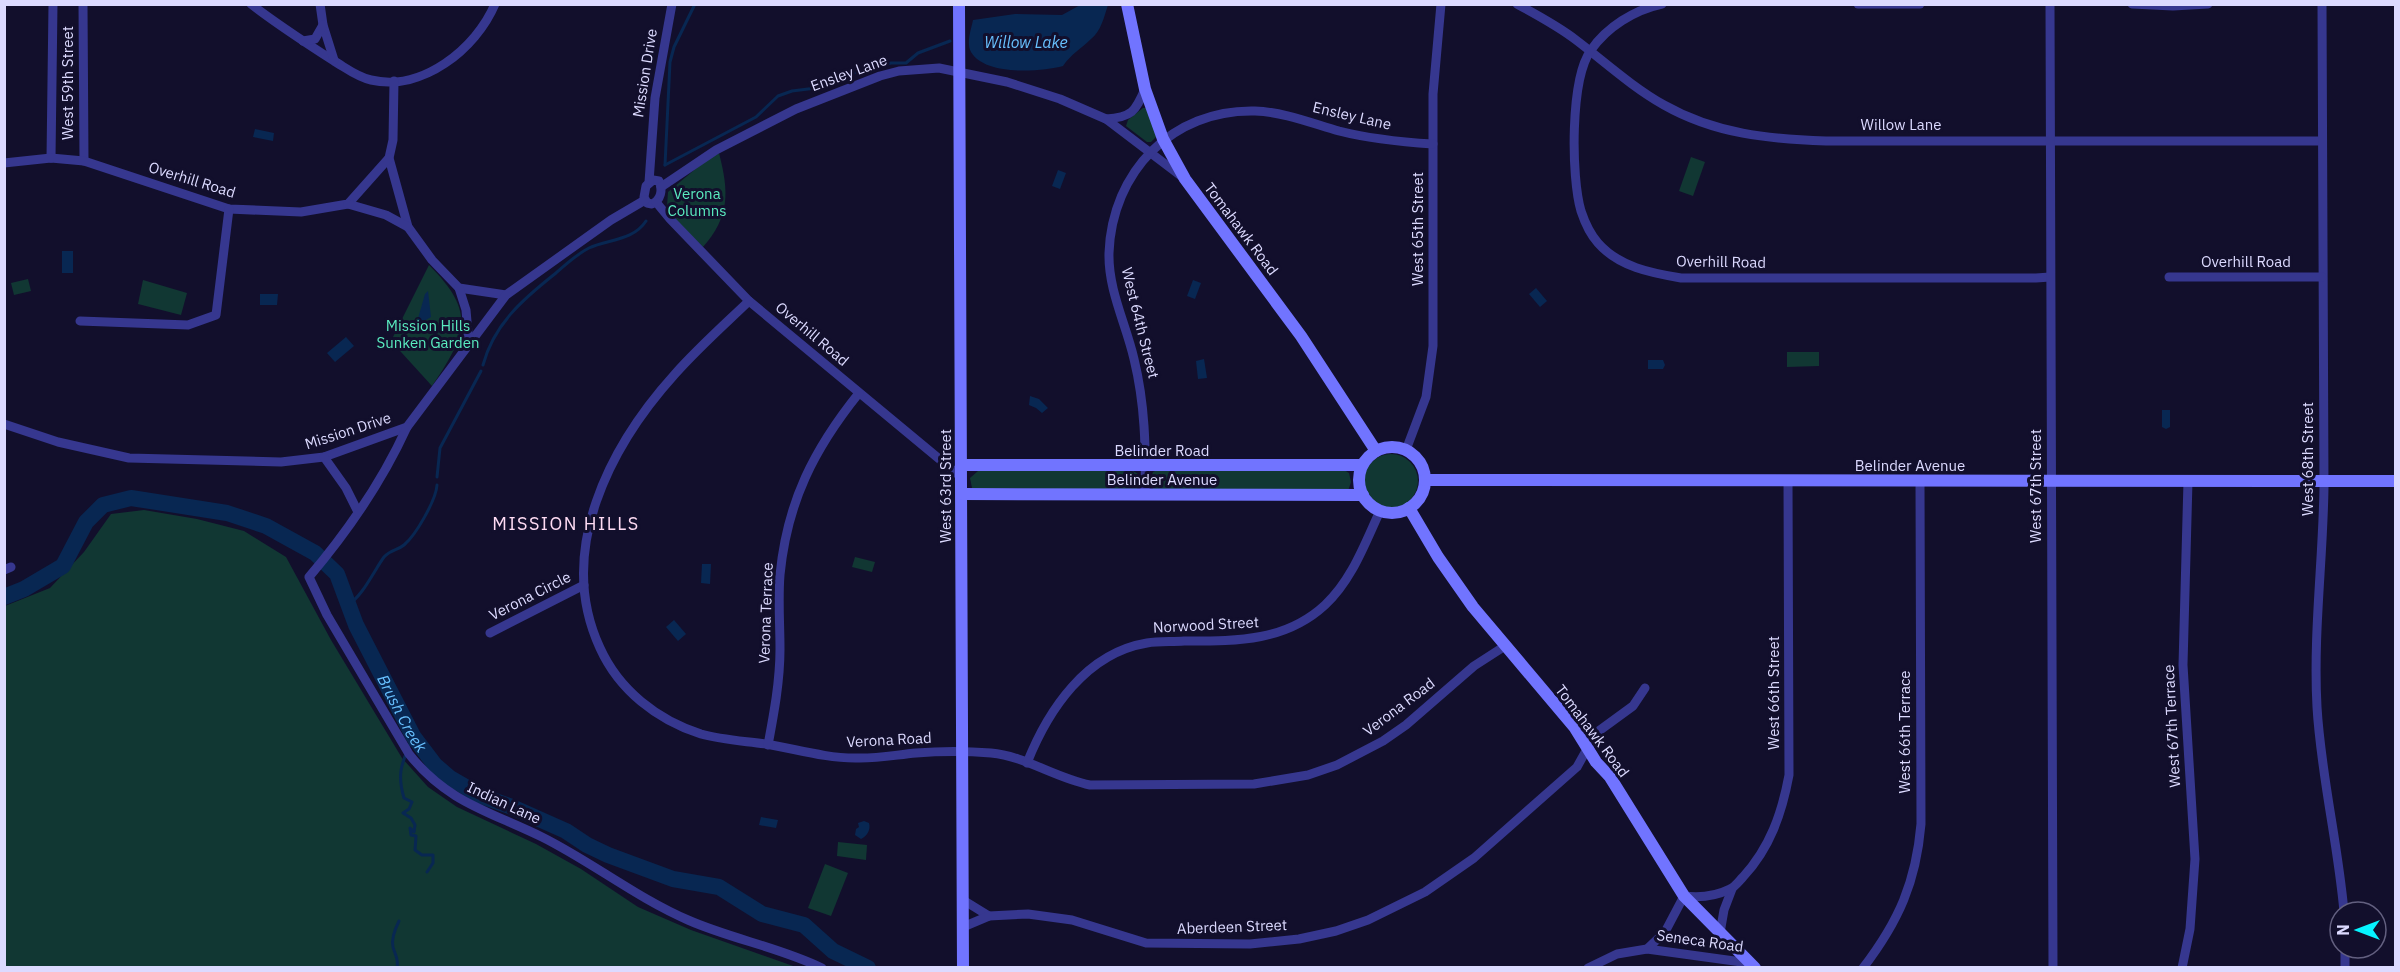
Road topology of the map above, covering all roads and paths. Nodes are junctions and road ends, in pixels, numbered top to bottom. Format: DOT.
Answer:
graph roads {
  1 [pos="53,4"];
  2 [pos="83,4"];
  3 [pos="251,4"];
  4 [pos="320,4"];
  5 [pos="495,4"];
  6 [pos="672,4"];
  7 [pos="959,4"];
  8 [pos="1127,4"];
  9 [pos="1442,4"];
  10 [pos="1517,4"];
  11 [pos="1662,4"];
  12 [pos="1858,4"];
  13 [pos="1920,4"];
  14 [pos="2050,4"];
  15 [pos="2132,4"];
  16 [pos="2208,4"];
  17 [pos="2322,4"];
  18 [pos="323,25"];
  19 [pos="303,41"];
  20 [pos="1589,51"];
  21 [pos="334,60"];
  22 [pos="961,73"];
  23 [pos="394,81"];
  24 [pos="1145,89"];
  25 [pos="1106,119"];
  26 [pos="1163,139"];
  27 [pos="2050,141"];
  28 [pos="2322,141"];
  29 [pos="1433,144"];
  30 [pos="1151,153"];
  31 [pos="51,158"];
  32 [pos="389,158"];
  33 [pos="84,161"];
  34 [pos="4,163"];
  35 [pos="1185,179"];
  36 [pos="649,182"];
  37 [pos="661,187"];
  38 [pos="645,200"];
  39 [pos="656,202"];
  40 [pos="348,204"];
  41 [pos="230,209"];
  42 [pos="408,227"];
  43 [pos="2050,277"];
  44 [pos="2169,277"];
  45 [pos="2322,277"];
  46 [pos="459,288"];
  47 [pos="506,295"];
  48 [pos="749,301"];
  49 [pos="80,321"];
  50 [pos="469,345"];
  51 [pos="859,393"];
  52 [pos="4,424"];
  53 [pos="407,427"];
  54 [pos="1406,450"];
  55 [pos="1376,451"];
  56 [pos="324,457"];
  57 [pos="1362,465"];
  58 [pos="1146,466"];
  59 [pos="961,471"];
  60 [pos="1425,480"];
  61 [pos="1788,481"];
  62 [pos="1920,481"];
  63 [pos="2051,481"];
  64 [pos="2188,481"];
  65 [pos="2324,481"];
  66 [pos="2396,481"];
  67 [pos="962,494"];
  68 [pos="1145,494"];
  69 [pos="1362,495"];
  70 [pos="1408,508"];
  71 [pos="1380,511"];
  72 [pos="358,512"];
  73 [pos="584,585"];
  74 [pos="490,633"];
  75 [pos="1505,646"];
  76 [pos="1645,688"];
  77 [pos="768,745"];
  78 [pos="1587,749"];
  79 [pos="962,752"];
  80 [pos="1027,763"];
  81 [pos="1732,889"];
  82 [pos="1684,896"];
  83 [pos="963,900"];
  84 [pos="2342,900"];
  85 [pos="988,915"];
  86 [pos="963,927"];
  87 [pos="1720,933"];
  88 [pos="1647,949"];
  89 [pos="1752,965"];
  90 [pos="822,968"];
  91 [pos="963,968"];
  92 [pos="1588,968"];
  93 [pos="1863,968"];
  94 [pos="2053,968"];
  95 [pos="2182,968"];
  1 -- 31 [label="street, West 59th Street"];
  2 -- 33 [label="street, West 59th Street"];
  3 -- 19 [label="street"];
  4 -- 18 [label="street"];
  5 -- 23 [label="street"];
  6 -- 36 [label="street, Mission Drive"];
  7 -- 22 [label="street, West 63rd Street"];
  8 -- 24 [label="street, Tomahawk Road"];
  9 -- 29 [label="street, West 65th Street"];
  10 -- 20 [label="street, Willow Lane"];
  11 -- 20 [label="street"];
  12 -- 13 [label="street"];
  14 -- 27 [label="street, West 67th Street"];
  15 -- 16 [label="street"];
  17 -- 28 [label="street, West 68th Street"];
  18 -- 19 [label="street"];
  18 -- 21 [label="street"];
  19 -- 21 [label="street"];
  20 -- 27 [label="street, Willow Lane"];
  20 -- 43 [label="street, Overhill Road"];
  21 -- 23 [label="street"];
  22 -- 25 [label="street, Ensley Lane"];
  22 -- 37 [label="street, Ensley Lane"];
  22 -- 59 [label="street, West 63rd Street"];
  23 -- 32 [label="street"];
  24 -- 25 [label="street"];
  24 -- 26 [label="street, Tomahawk Road"];
  25 -- 30 [label="street, Ensley Lane"];
  26 -- 29 [label="street, Ensley Lane"];
  26 -- 30 [label="street, West 64th Street"];
  26 -- 35 [label="street, Tomahawk Road"];
  27 -- 28 [label="street, Willow Lane"];
  27 -- 43 [label="street, West 67th Street"];
  28 -- 45 [label="street, West 68th Street"];
  29 -- 54 [label="street, West 65th Street"];
  30 -- 35 [label="street, Ensley Lane"];
  30 -- 58 [label="street, West 64th Street"];
  31 -- 33 [label="street, Overhill Road"];
  31 -- 34 [label="street, Overhill Road"];
  32 -- 40 [label="street"];
  32 -- 42 [label="street"];
  33 -- 41 [label="street, Overhill Road"];
  35 -- 55 [label="street, Tomahawk Road"];
  36 -- 37 [label="street"];
  36 -- 38 [label="street"];
  37 -- 39 [label="street"];
  38 -- 39 [label="street"];
  38 -- 47 [label="street, Mission Drive"];
  39 -- 48 [label="street, Overhill Road"];
  40 -- 41 [label="street, Overhill Road"];
  40 -- 42 [label="street"];
  41 -- 49 [label="street"];
  42 -- 46 [label="street"];
  43 -- 63 [label="street, West 67th Street"];
  44 -- 45 [label="street, Overhill Road"];
  45 -- 65 [label="street, West 68th Street"];
  46 -- 47 [label="street"];
  46 -- 50 [label="street"];
  47 -- 50 [label="street, Mission Drive"];
  48 -- 51 [label="street, Overhill Road"];
  48 -- 73 [label="street, Verona Road"];
  50 -- 53 [label="street, Mission Drive"];
  51 -- 59 [label="street, Overhill Road"];
  51 -- 77 [label="street, Verona Terrace"];
  52 -- 56 [label="street, Mission Drive"];
  53 -- 56 [label="street, Mission Drive"];
  53 -- 72 [label="street, Indian Lane"];
  54 -- 55 [label="street"];
  54 -- 60 [label="street"];
  55 -- 57 [label="street"];
  56 -- 72 [label="street"];
  57 -- 58 [label="street, Belinder Road"];
  57 -- 69 [label="street"];
  58 -- 59 [label="street, Belinder Road"];
  58 -- 68 [label="street, West 64th Street"];
  59 -- 67 [label="street, West 63rd Street"];
  60 -- 61 [label="street, Belinder Avenue"];
  60 -- 70 [label="street"];
  61 -- 62 [label="street, Belinder Avenue"];
  61 -- 81 [label="street, West 66th Street"];
  62 -- 63 [label="street, Belinder Avenue"];
  62 -- 93 [label="street, West 66th Terrace"];
  63 -- 64 [label="street, Belinder Avenue"];
  63 -- 94 [label="street, West 67th Street"];
  64 -- 65 [label="street, Belinder Avenue"];
  64 -- 95 [label="street, West 67th Terrace"];
  65 -- 66 [label="street, Belinder Avenue"];
  65 -- 84 [label="street, West 68th Street"];
  67 -- 68 [label="street, Belinder Avenue"];
  67 -- 79 [label="street, West 63rd Street"];
  68 -- 69 [label="street, Belinder Avenue"];
  69 -- 71 [label="street"];
  70 -- 71 [label="street"];
  70 -- 75 [label="street, Tomahawk Road"];
  71 -- 80 [label="street, Norwood Street"];
  72 -- 90 [label="street, Indian Lane"];
  73 -- 74 [label="street, Verona Circle"];
  73 -- 77 [label="street, Verona Road"];
  75 -- 78 [label="street, Tomahawk Road"];
  75 -- 80 [label="street, Verona Road"];
  76 -- 78 [label="street, Aberdeen Street"];
  77 -- 79 [label="street, Verona Road"];
  78 -- 82 [label="street, Tomahawk Road"];
  78 -- 85 [label="street, Aberdeen Street"];
  79 -- 80 [label="street, Verona Road"];
  79 -- 83 [label="street, West 63rd Street"];
  81 -- 82 [label="street"];
  81 -- 87 [label="street, West 66th Street"];
  82 -- 87 [label="street, Tomahawk Road"];
  82 -- 88 [label="street, Seneca Road"];
  83 -- 85 [label="street"];
  83 -- 86 [label="street, West 63rd Street"];
  85 -- 86 [label="street, Aberdeen Street"];
  86 -- 91 [label="street, West 63rd Street"];
  87 -- 89 [label="street, Tomahawk Road"];
  88 -- 89 [label="street, Seneca Road"];
  88 -- 92 [label="street, Seneca Road"];
}
